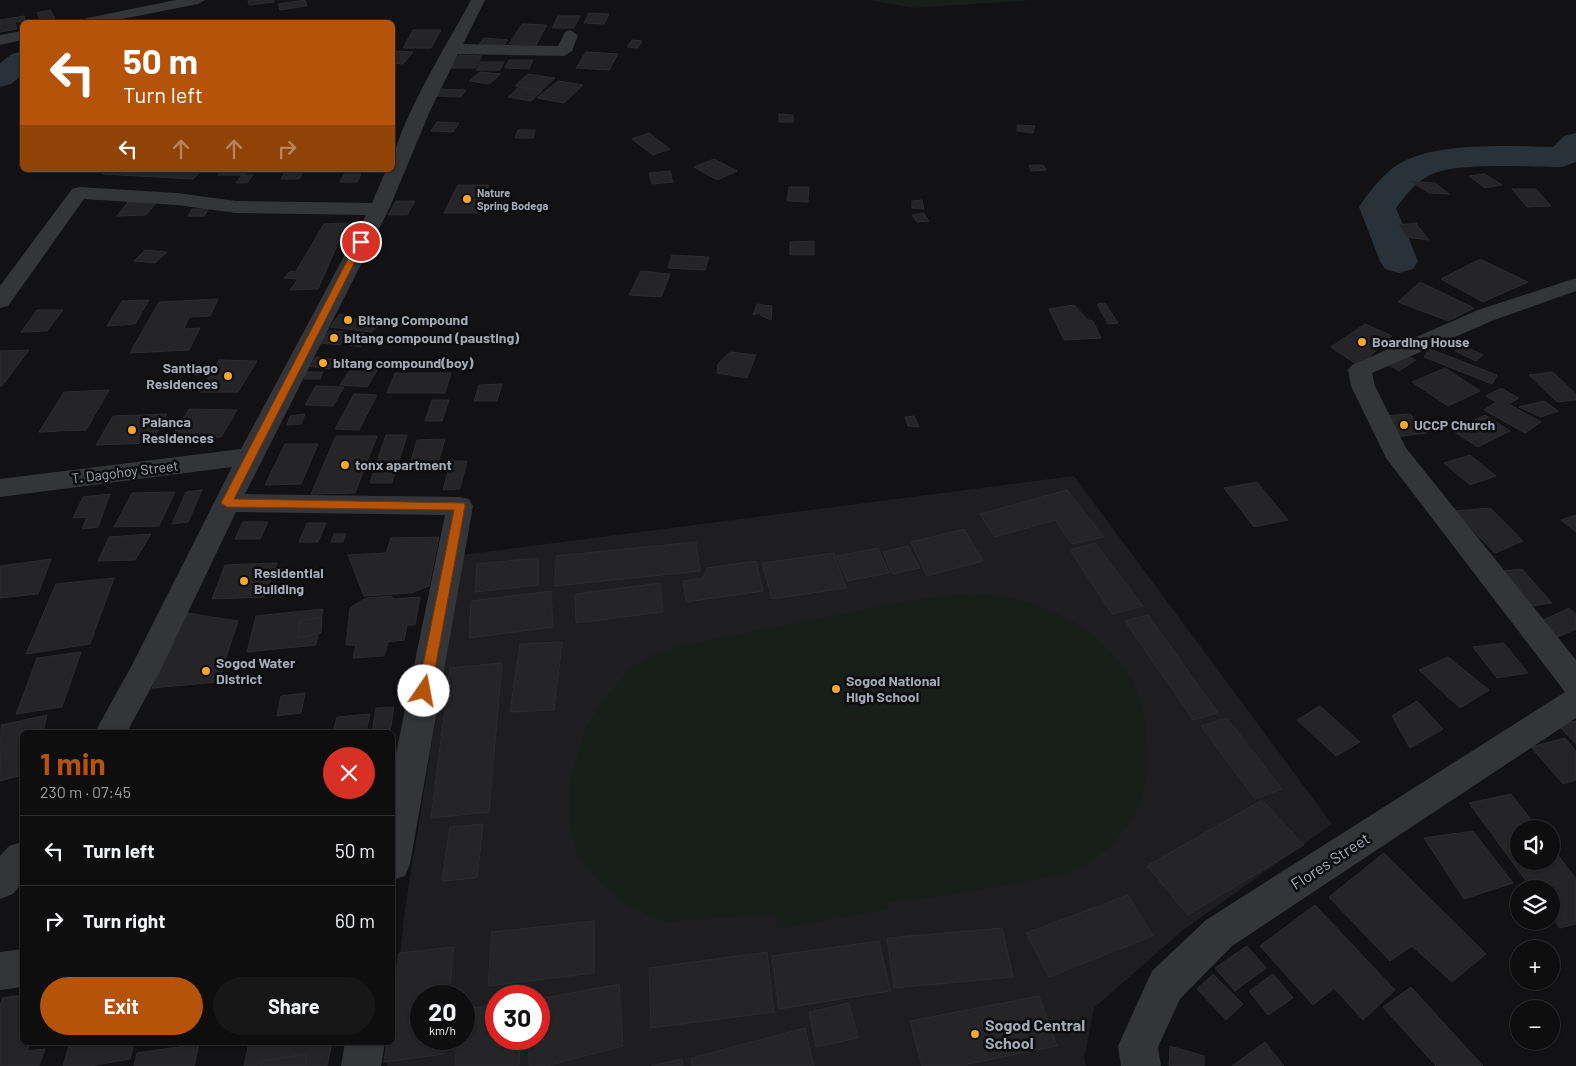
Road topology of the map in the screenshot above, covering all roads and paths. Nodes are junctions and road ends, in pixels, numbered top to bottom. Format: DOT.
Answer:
graph roads {
  1 [pos="198,0"];
  2 [pos="478,0"];
  3 [pos="97,20"];
  4 [pos="570,35"];
  5 [pos="20,36"];
  6 [pos="0,40"];
  7 [pos="454,49"];
  8 [pos="395,172"];
  9 [pos="395,172"];
  10 [pos="379,209"];
  11 [pos="1576,284"];
  12 [pos="0,301"];
  13 [pos="250,456"];
  14 [pos="0,488"];
  15 [pos="227,503"];
  16 [pos="1576,683"];
  17 [pos="1576,701"];
  18 [pos="112,730"];
  19 [pos="395,848"];
  20 [pos="20,860"];
  21 [pos="0,882"];
  22 [pos="20,968"];
  23 [pos="0,971"];
  24 [pos="364,1045"];
  25 [pos="361,1066"];
  26 [pos="1141,1066"];
  1 -- 3 [label="street"];
  2 -- 7 [label="street"];
  4 -- 7 [label="street"];
  5 -- 6 [label="street"];
  7 -- 9 [label="street"];
  8 -- 10 [label="street"];
  10 -- 12 [label="street"];
  10 -- 13 [label="street"];
  11 -- 16 [label="street"];
  13 -- 14 [label="street, T. Dagohoy Street"];
  13 -- 15 [label="street"];
  15 -- 18 [label="street"];
  15 -- 19 [label="street"];
  17 -- 26 [label="street, Flores Street"];
  20 -- 21 [label="street"];
  22 -- 23 [label="street"];
  24 -- 25 [label="street"];
}
